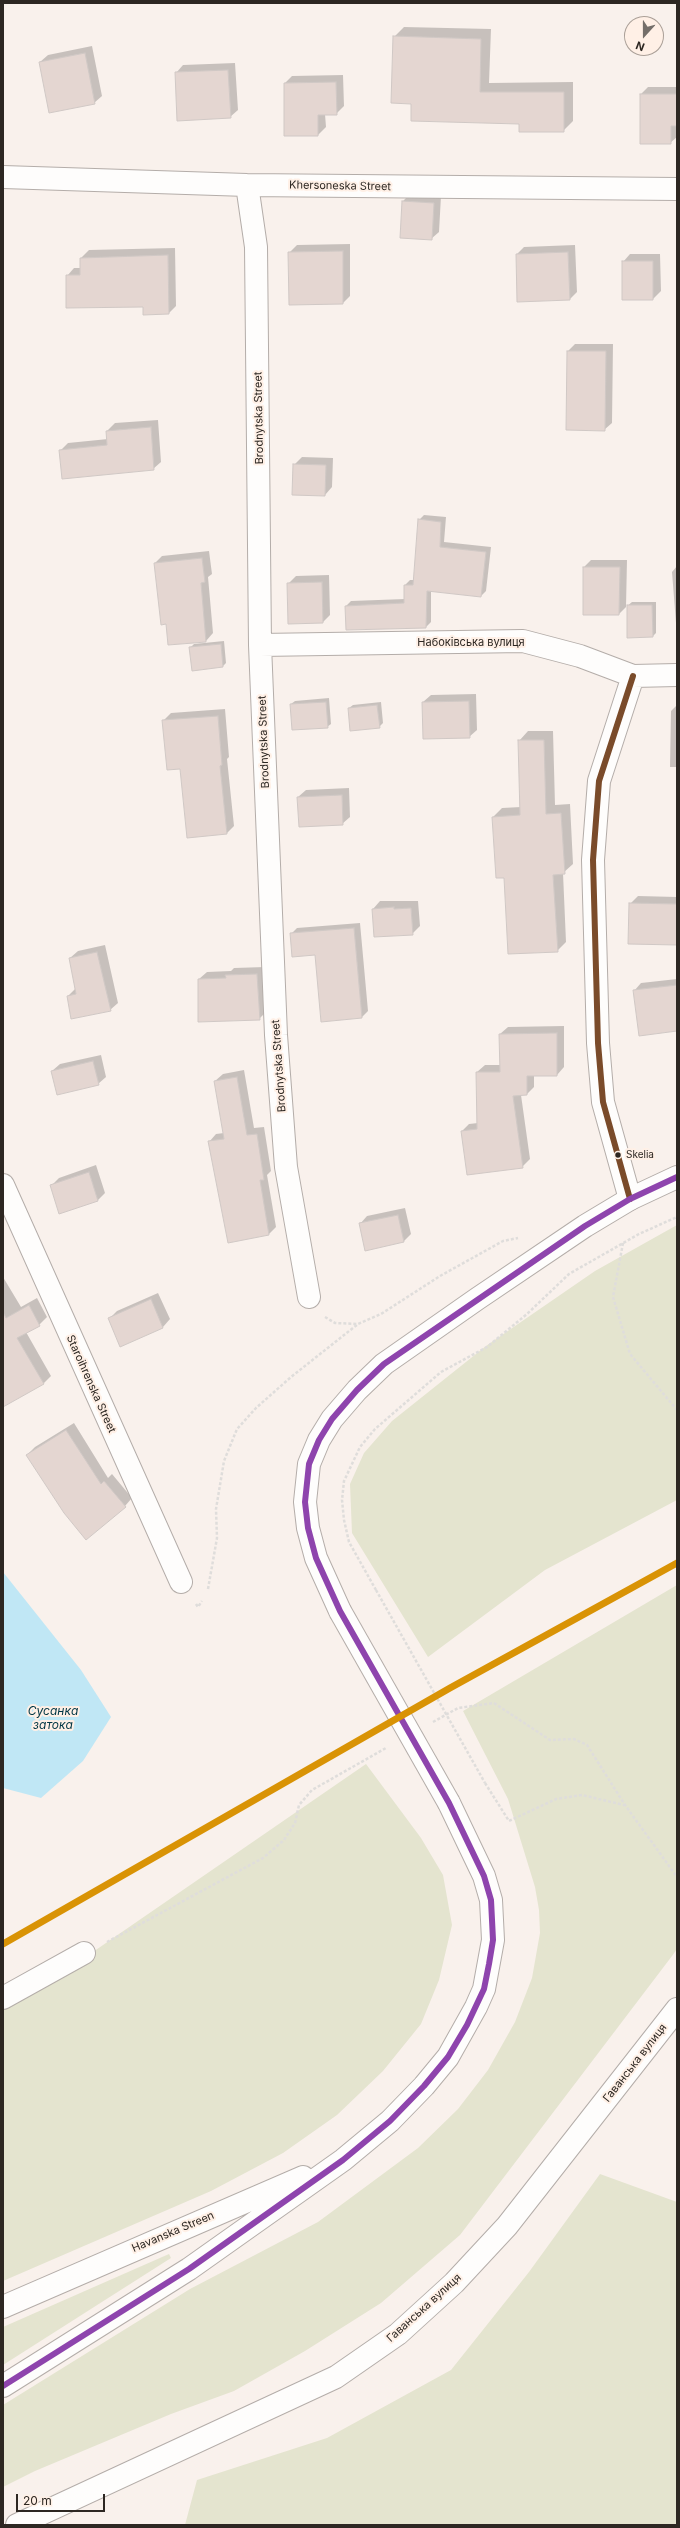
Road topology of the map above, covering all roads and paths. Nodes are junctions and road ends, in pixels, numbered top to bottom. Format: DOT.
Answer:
graph roads {
  1 [pos="3,177"];
  2 [pos="247,185"];
  3 [pos="677,190"];
  4 [pos="260,645"];
  5 [pos="633,676"];
  6 [pos="677,676"];
  7 [pos="677,1177"];
  8 [pos="3,1185"];
  9 [pos="630,1199"];
  10 [pos="677,1217"];
  11 [pos="526,1237"];
  12 [pos="623,1243"];
  13 [pos="309,1297"];
  14 [pos="358,1324"];
  15 [pos="677,1410"];
  16 [pos="180,1582"];
  17 [pos="207,1591"];
  18 [pos="204,1596"];
  19 [pos="432,1722"];
  20 [pos="393,1744"];
  21 [pos="625,1805"];
  22 [pos="677,1877"];
  23 [pos="84,1953"];
  24 [pos="3,1998"];
  25 [pos="677,2009"];
  26 [pos="343,2160"];
  27 [pos="3,2306"];
  28 [pos="3,2386"];
  29 [pos="17,2525"];
  1 -- 2 [label="street, Khersoneska Street"];
  2 -- 3 [label="street, Khersoneska Street"];
  2 -- 4 [label="street, Brodnytska Street"];
  4 -- 5 [label="street, Набоківська вулиця"];
  4 -- 13 [label="street, Brodnytska Street"];
  5 -- 6 [label="street, Набоківська вулиця"];
  5 -- 9 [label="street"];
  7 -- 9 [label="street, Havanska Streen"];
  8 -- 16 [label="street, Staroihrenska Street"];
  9 -- 26 [label="street, Havanska Streen, bridge"];
  10 -- 12 [label="path"];
  11 -- 14 [label="path"];
  12 -- 15 [label="path"];
  12 -- 21 [label="path, bridge"];
  13 -- 14 [label="path"];
  14 -- 17 [label="path"];
  16 -- 18 [label="path"];
  19 -- 21 [label="path"];
  20 -- 23 [label="path"];
  21 -- 22 [label="path"];
  23 -- 24 [label="street"];
  25 -- 29 [label="street, Гаванська вулиця"];
  26 -- 27 [label="street, Havanska Streen"];
  26 -- 28 [label="street, Havanska Streen"];
}
